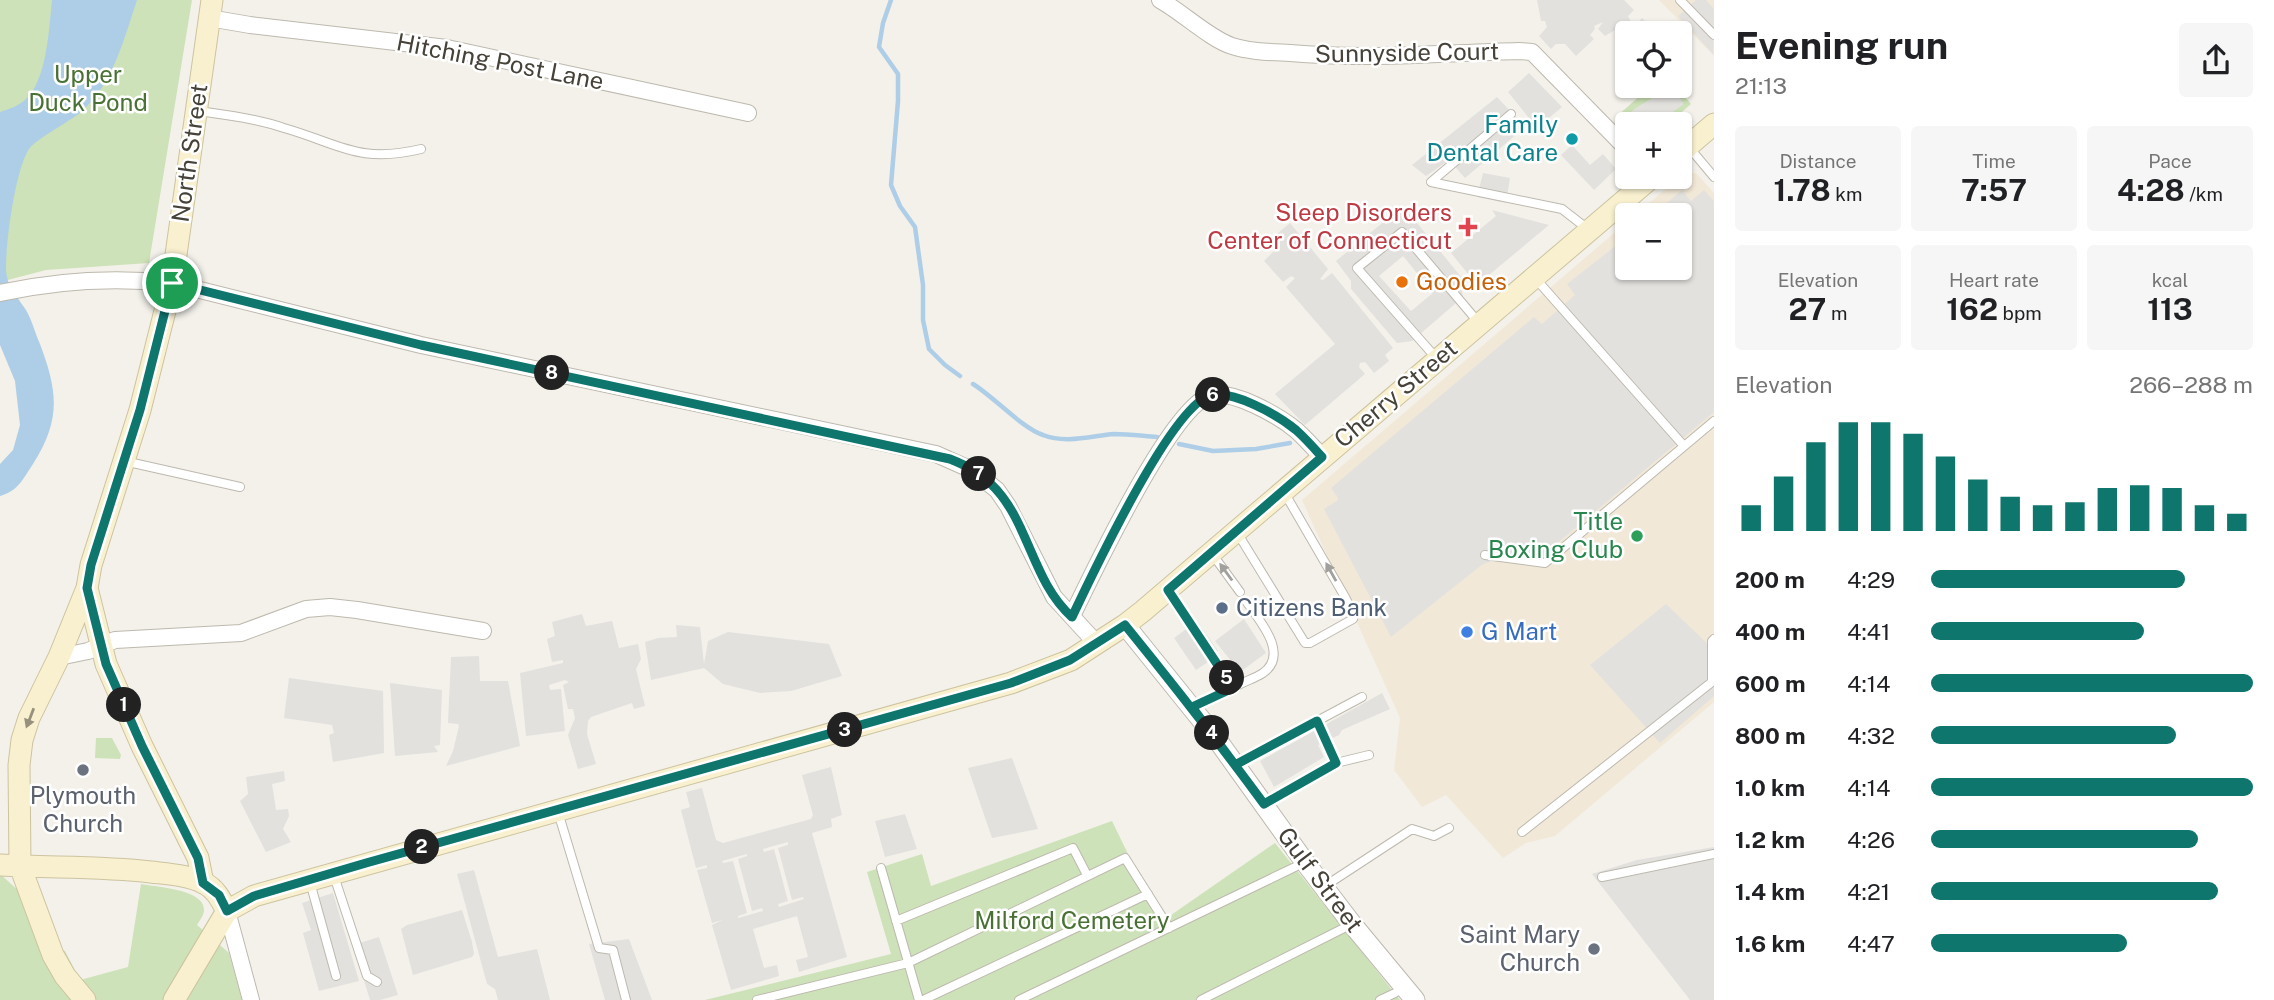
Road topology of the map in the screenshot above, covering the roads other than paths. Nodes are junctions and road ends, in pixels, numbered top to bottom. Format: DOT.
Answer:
graph roads {
  1 [pos="1160,0"];
  2 [pos="1680,0"];
  3 [pos="211,9"];
  4 [pos="1714,36"];
  5 [pos="196,110"];
  6 [pos="748,113"];
  7 [pos="1511,114"];
  8 [pos="1714,124"];
  9 [pos="1615,137"];
  10 [pos="1692,143"];
  11 [pos="421,149"];
  12 [pos="1692,157"];
  13 [pos="1714,177"];
  14 [pos="1638,189"];
  15 [pos="1589,230"];
  16 [pos="1534,276"];
  17 [pos="172,283"];
  18 [pos="0,293"];
  19 [pos="1479,323"];
  20 [pos="1437,359"];
  21 [pos="1714,421"];
  22 [pos="1684,446"];
  23 [pos="1322,457"];
  24 [pos="124,461"];
  25 [pos="240,487"];
  26 [pos="1283,491"];
  27 [pos="1236,531"];
  28 [pos="1211,552"];
  29 [pos="1485,555"];
  30 [pos="87,588"];
  31 [pos="1168,590"];
  32 [pos="1240,592"];
  33 [pos="1246,601"];
  34 [pos="1072,617"];
  35 [pos="1125,625"];
  36 [pos="483,631"];
  37 [pos="1714,639"];
  38 [pos="1097,644"];
  39 [pos="101,646"];
  40 [pos="59,657"];
  41 [pos="1233,688"];
  42 [pos="1362,696"];
  43 [pos="1192,707"];
  44 [pos="1317,721"];
  45 [pos="1369,755"];
  46 [pos="1336,763"];
  47 [pos="1235,765"];
  48 [pos="1264,804"];
  49 [pos="558,809"];
  50 [pos="1449,828"];
  51 [pos="1522,832"];
  52 [pos="1714,854"];
  53 [pos="10,866"];
  54 [pos="1295,867"];
  55 [pos="881,868"];
  56 [pos="334,873"];
  57 [pos="1087,875"];
  58 [pos="1602,877"];
  59 [pos="309,880"];
  60 [pos="203,883"];
  61 [pos="1324,887"];
  62 [pos="1148,894"];
  63 [pos="227,911"];
  64 [pos="896,921"];
  65 [pos="1352,925"];
  66 [pos="1169,928"];
  67 [pos="908,963"];
  68 [pos="336,976"];
  69 [pos="377,982"];
  70 [pos="1395,993"];
  71 [pos="85,1000"];
  72 [pos="174,1000"];
  73 [pos="251,1000"];
  74 [pos="626,1000"];
  75 [pos="757,1000"];
  76 [pos="921,1000"];
  77 [pos="1019,1000"];
  78 [pos="1200,1000"];
  79 [pos="1380,1000"];
  80 [pos="1415,1000"];
  1 -- 9 [label="street, Sunnyside Court"];
  2 -- 4 [label="lane"];
  3 -- 5 [label="main road, North Street"];
  3 -- 6 [label="street, Hitching Post Lane"];
  5 -- 11 [label="lane"];
  5 -- 17 [label="main road, North Street"];
  7 -- 15 [label="lane"];
  8 -- 10 [label="main road"];
  12 -- 13 [label="lane"];
  14 -- 15 [label="main road, Cherry Street"];
  15 -- 16 [label="main road, Cherry Street"];
  16 -- 19 [label="main road, Cherry Street"];
  16 -- 22 [label="lane"];
  17 -- 18 [label="street"];
  17 -- 24 [label="main road, North Street"];
  17 -- 34 [label="street"];
  19 -- 20 [label="main road, Cherry Street"];
  19 -- 20 [label="lane"];
  20 -- 23 [label="main road, Cherry Street"];
  21 -- 22 [label="lane"];
  22 -- 29 [label="lane"];
  23 -- 26 [label="main road, Cherry Street"];
  23 -- 34 [label="street"];
  24 -- 25 [label="lane"];
  24 -- 30 [label="main road, North Street"];
  26 -- 27 [label="main road, Cherry Street"];
  27 -- 26 [label="lane, one-way"];
  27 -- 28 [label="main road, Cherry Street"];
  28 -- 31 [label="main road, Cherry Street"];
  32 -- 28 [label="lane, one-way"];
  30 -- 39 [label="main road, North Street"];
  30 -- 40 [label="main road, North Street"];
  31 -- 35 [label="main road, Cherry Street"];
  31 -- 41 [label="lane"];
  33 -- 41 [label="lane"];
  34 -- 38 [label="street"];
  35 -- 38 [label="main road, Cherry Street"];
  35 -- 43 [label="street, Gulf Street"];
  36 -- 39 [label="street"];
  37 -- 51 [label="lane"];
  38 -- 49 [label="main road, Cherry Street"];
  39 -- 40 [label="street"];
  39 -- 60 [label="main road, North Street"];
  40 -- 53 [label="main road, North Street, one-way"];
  41 -- 43 [label="lane"];
  42 -- 44 [label="lane"];
  43 -- 47 [label="street, Gulf Street"];
  44 -- 46 [label="lane"];
  44 -- 47 [label="lane"];
  45 -- 46 [label="lane"];
  46 -- 48 [label="lane"];
  47 -- 48 [label="street, Gulf Street"];
  48 -- 61 [label="street, Gulf Street"];
  49 -- 56 [label="main road, Cherry Street"];
  49 -- 74 [label="lane"];
  50 -- 61 [label="lane"];
  52 -- 58 [label="lane"];
  53 -- 60 [label="main road"];
  53 -- 71 [label="main road, North Street"];
  54 -- 66 [label="lane"];
  55 -- 64 [label="lane"];
  56 -- 59 [label="main road, Cherry Street"];
  56 -- 69 [label="lane"];
  57 -- 62 [label="lane"];
  57 -- 64 [label="lane"];
  57 -- 67 [label="lane"];
  59 -- 63 [label="main road, Cherry Street"];
  59 -- 68 [label="lane"];
  60 -- 63 [label="main road"];
  61 -- 65 [label="street, Gulf Street"];
  62 -- 66 [label="lane"];
  62 -- 76 [label="lane"];
  63 -- 72 [label="main road"];
  63 -- 73 [label="street"];
  64 -- 67 [label="lane"];
  65 -- 78 [label="lane"];
  65 -- 80 [label="street, Gulf Street"];
  66 -- 77 [label="lane"];
  67 -- 75 [label="lane"];
  67 -- 76 [label="lane"];
  70 -- 79 [label="lane"];
}
